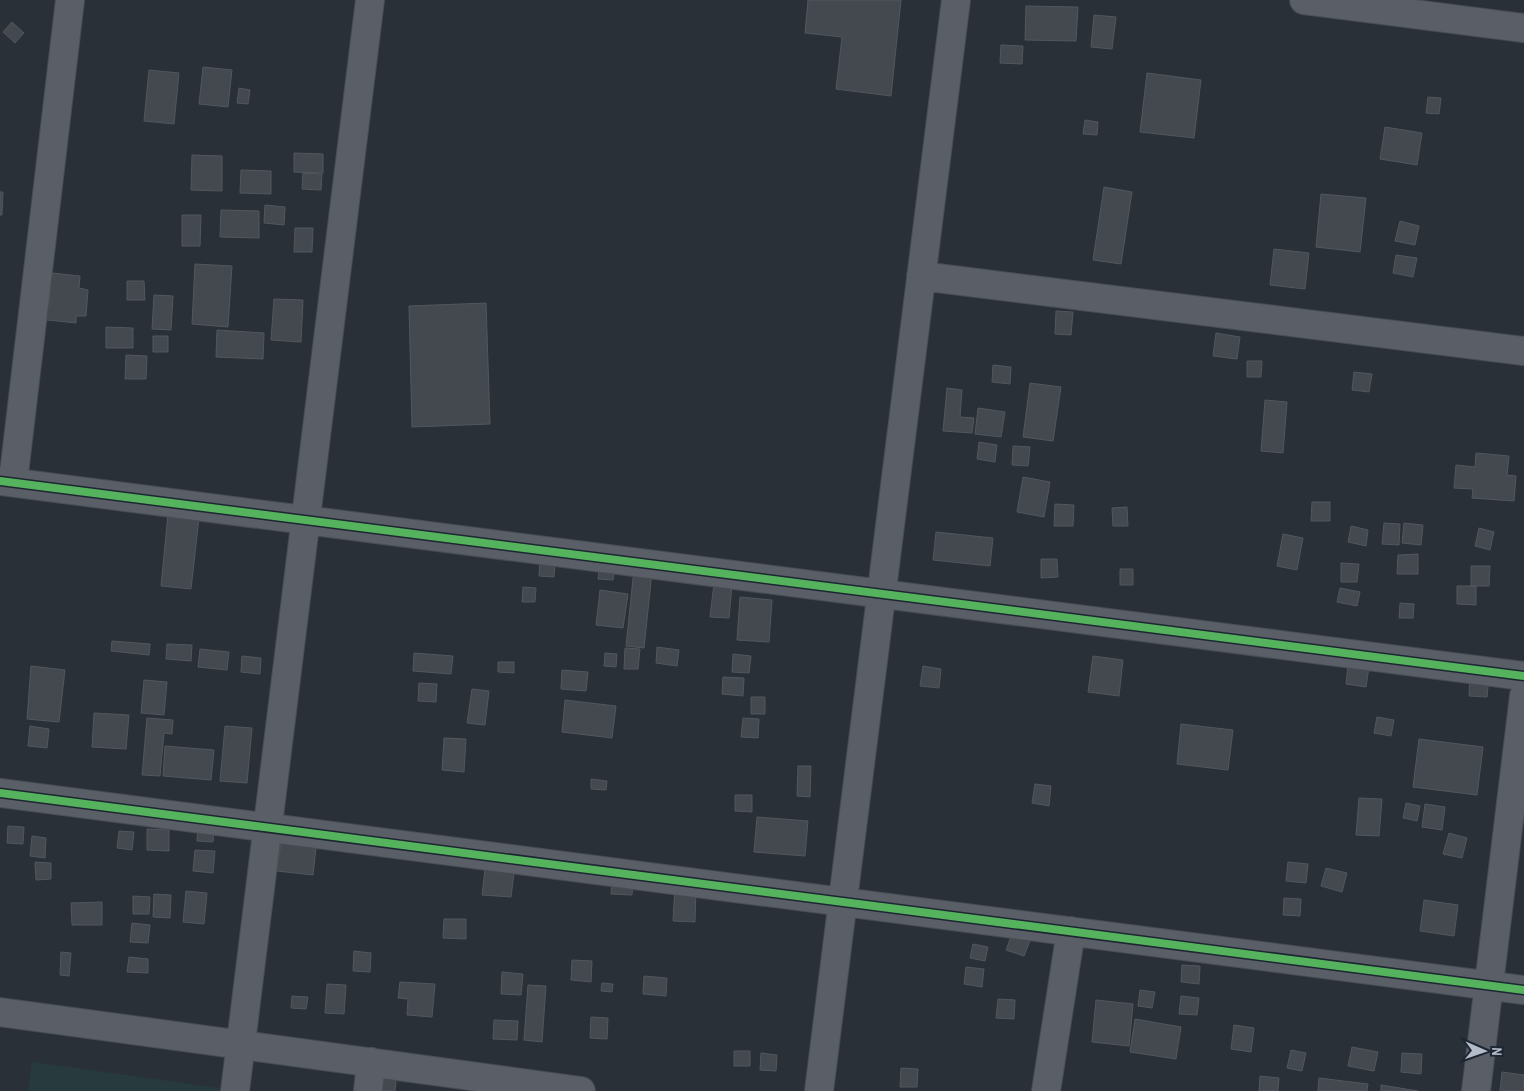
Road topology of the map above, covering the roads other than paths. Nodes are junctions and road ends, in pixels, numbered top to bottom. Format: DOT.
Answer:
graph roads {
  1 [pos="70,0"];
  2 [pos="370,0"];
  3 [pos="956,0"];
  4 [pos="1304,0"];
  5 [pos="1524,28"];
  6 [pos="921,276"];
  7 [pos="1524,351"];
  8 [pos="6,482"];
  9 [pos="306,520"];
  10 [pos="882,594"];
  11 [pos="1524,676"];
  12 [pos="1524,696"];
  13 [pos="0,793"];
  14 [pos="267,827"];
  15 [pos="843,902"];
  16 [pos="1071,931"];
  17 [pos="1489,985"];
  18 [pos="1524,990"];
  19 [pos="0,1012"];
  20 [pos="240,1045"];
  21 [pos="371,1062"];
  22 [pos="235,1091"];
  23 [pos="368,1091"];
  24 [pos="574,1091"];
  25 [pos="819,1091"];
  26 [pos="1046,1091"];
  27 [pos="1476,1091"];
  1 -- 8 [label="street"];
  2 -- 9 [label="street"];
  3 -- 6 [label="street"];
  4 -- 5 [label="street"];
  6 -- 7 [label="street"];
  6 -- 10 [label="street"];
  8 -- 9 [label="street"];
  9 -- 10 [label="street"];
  9 -- 14 [label="street"];
  10 -- 11 [label="street"];
  10 -- 15 [label="street"];
  12 -- 17 [label="street"];
  13 -- 14 [label="street"];
  14 -- 15 [label="street"];
  14 -- 20 [label="street"];
  15 -- 16 [label="street"];
  15 -- 25 [label="street"];
  16 -- 17 [label="street"];
  16 -- 26 [label="street"];
  17 -- 18 [label="street"];
  17 -- 27 [label="street"];
  19 -- 20 [label="street"];
  20 -- 21 [label="street"];
  20 -- 22 [label="street"];
  21 -- 23 [label="street"];
  21 -- 24 [label="street"];
}
